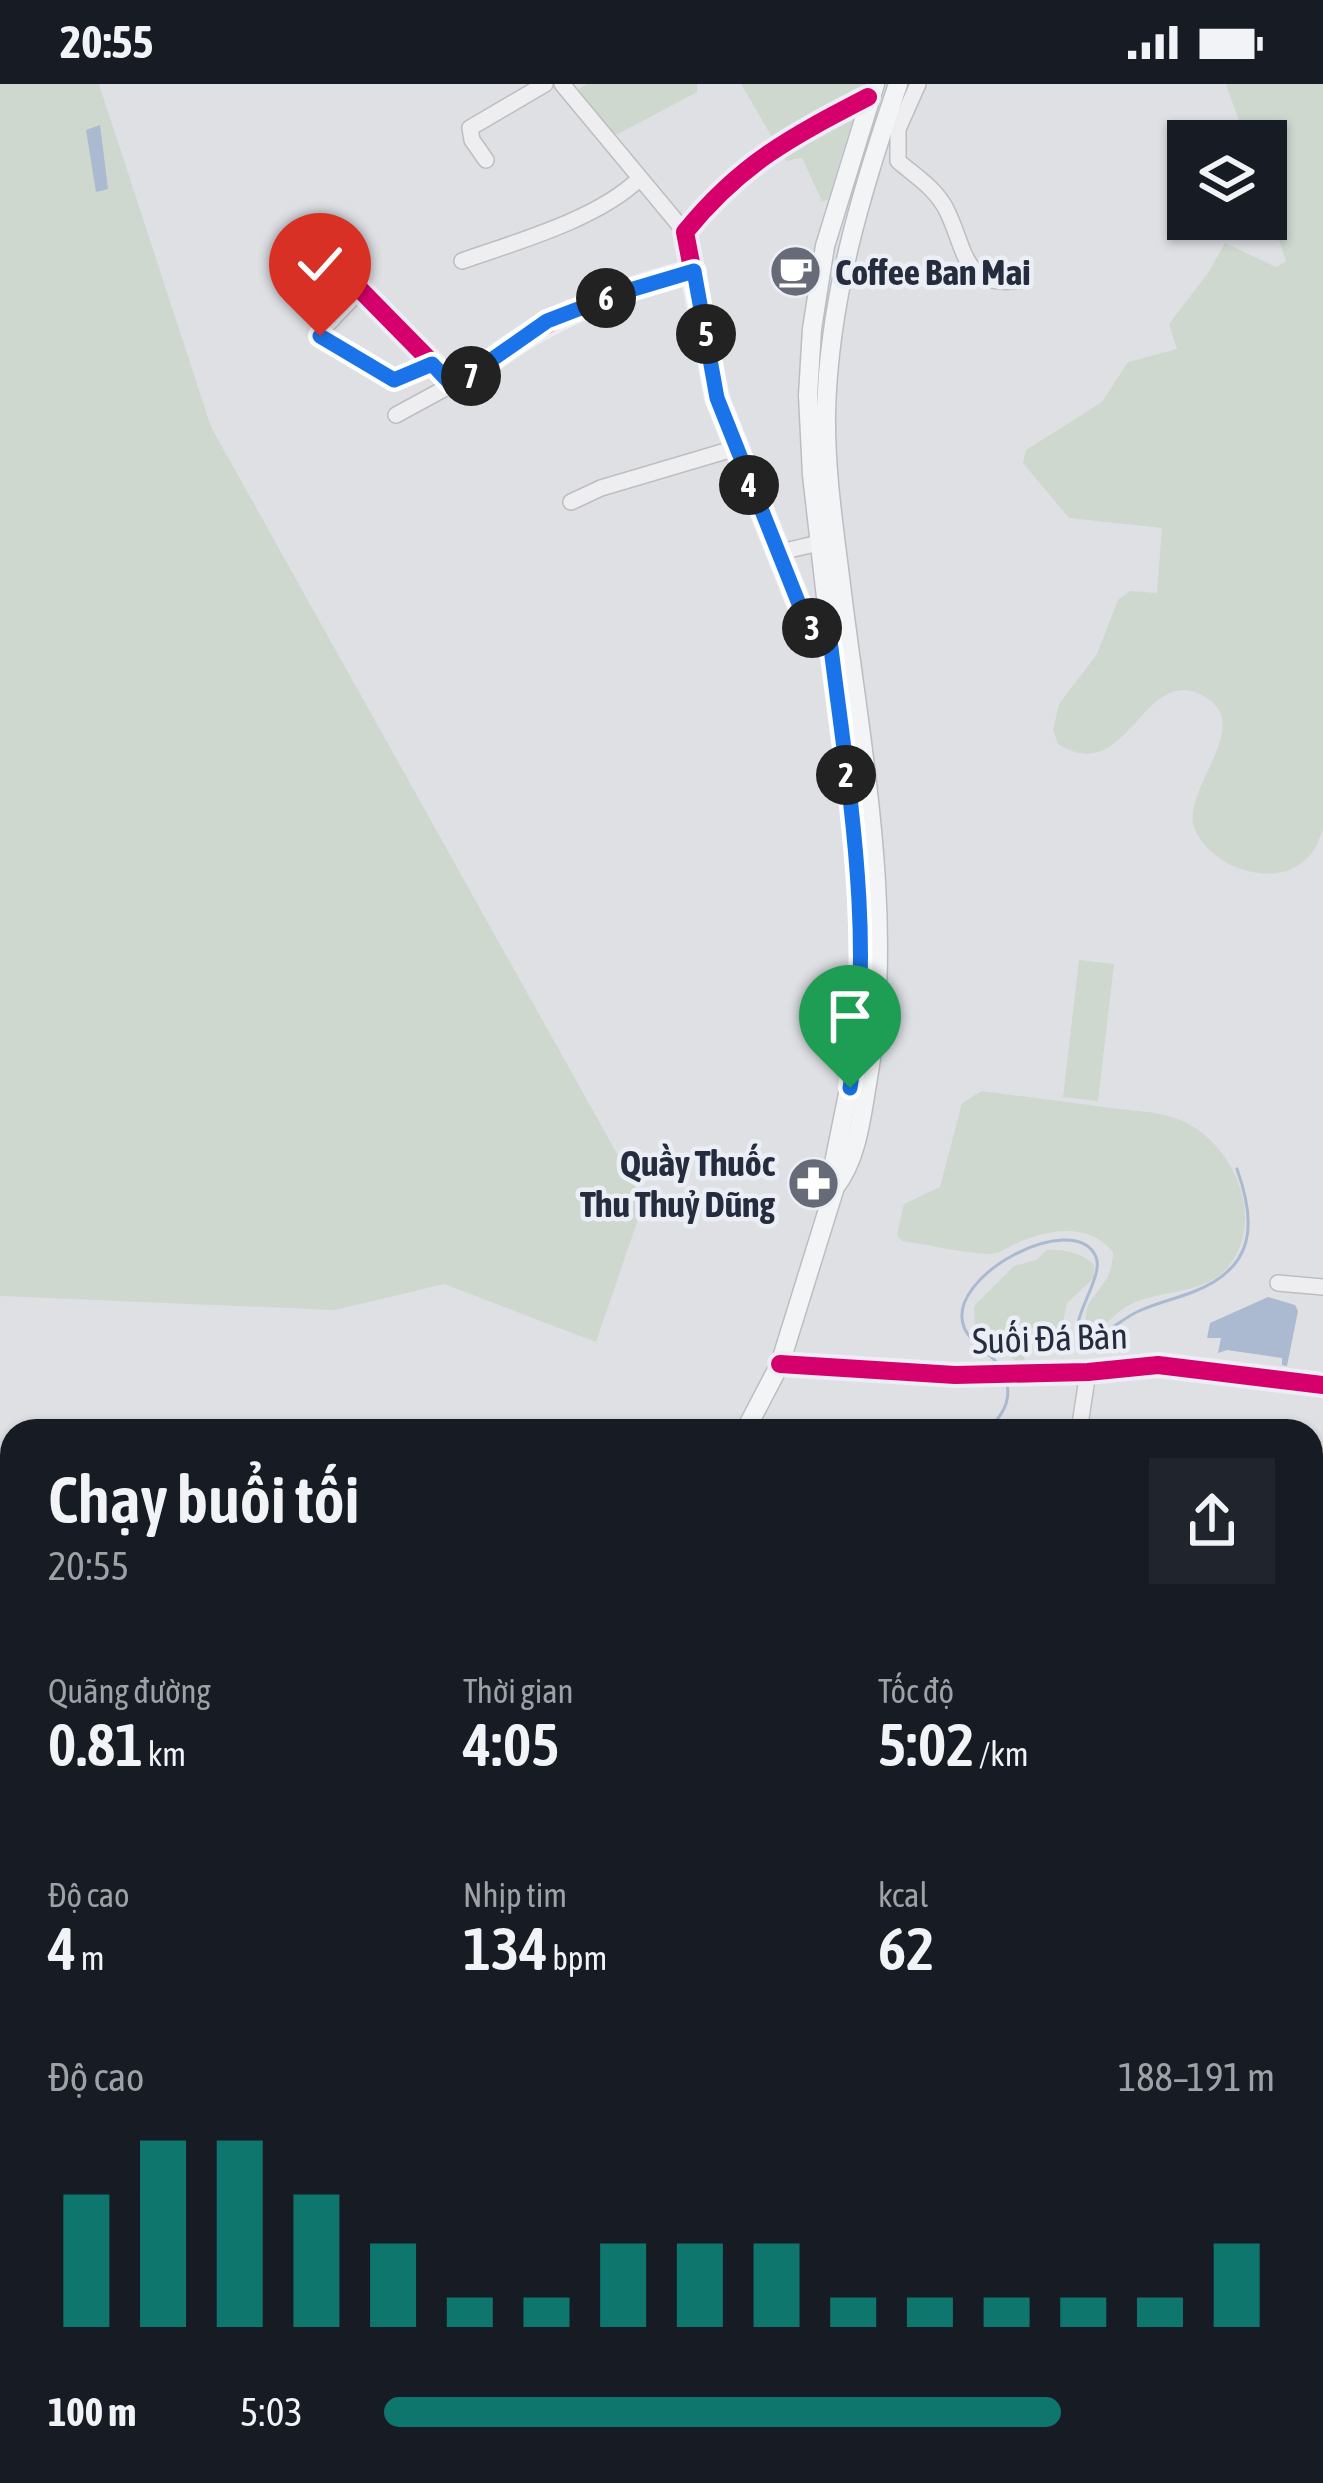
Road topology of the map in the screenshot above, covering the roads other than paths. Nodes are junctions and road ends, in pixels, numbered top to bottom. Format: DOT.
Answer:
graph roads {
  1 [pos="545,84"];
  2 [pos="562,84"];
  3 [pos="898,84"];
  4 [pos="918,84"];
  5 [pos="872,91"];
  6 [pos="486,160"];
  7 [pos="638,178"];
  8 [pos="685,232"];
  9 [pos="462,261"];
  10 [pos="335,264"];
  11 [pos="694,271"];
  12 [pos="1023,280"];
  13 [pos="360,290"];
  14 [pos="432,364"];
  15 [pos="453,384"];
  16 [pos="396,416"];
  17 [pos="736,448"];
  18 [pos="571,502"];
  19 [pos="827,541"];
  20 [pos="776,553"];
  21 [pos="830,640"];
  22 [pos="835,1187"];
  23 [pos="1277,1283"];
  24 [pos="1323,1287"];
  25 [pos="779,1364"];
  26 [pos="1088,1372"];
  27 [pos="1323,1385"];
  28 [pos="751,1419"];
  29 [pos="1080,1419"];
  1 -- 6 [label="street"];
  2 -- 7 [label="street"];
  3 -- 19 [label="main road"];
  4 -- 12 [label="street"];
  5 -- 8 [label="street"];
  5 -- 19 [label="main road"];
  7 -- 8 [label="street"];
  7 -- 9 [label="street"];
  8 -- 11 [label="street"];
  10 -- 13 [label="street"];
  11 -- 15 [label="street"];
  11 -- 17 [label="street"];
  13 -- 14 [label="street"];
  13 -- 14 [label="street"];
  14 -- 15 [label="street"];
  15 -- 16 [label="street"];
  17 -- 18 [label="street"];
  17 -- 20 [label="street"];
  19 -- 20 [label="street"];
  19 -- 21 [label="main road"];
  19 -- 22 [label="main road"];
  20 -- 21 [label="street"];
  21 -- 22 [label="main road"];
  22 -- 25 [label="main road"];
  23 -- 24 [label="street"];
  25 -- 26 [label="street, Suối Đá Bàn"];
  25 -- 28 [label="main road"];
  26 -- 27 [label="street, Suối Đá Bàn"];
  26 -- 29 [label="street"];
}
